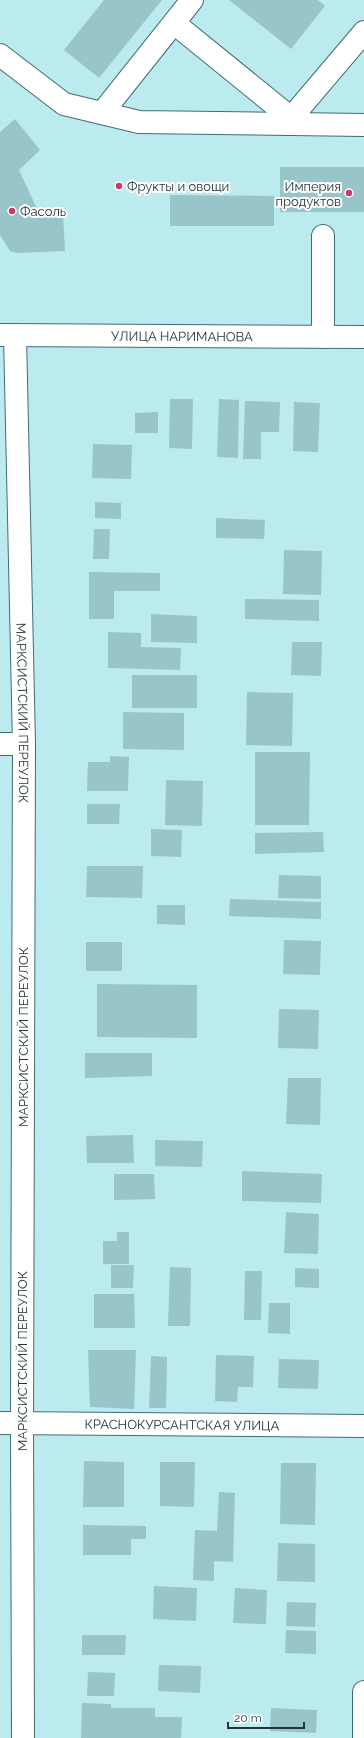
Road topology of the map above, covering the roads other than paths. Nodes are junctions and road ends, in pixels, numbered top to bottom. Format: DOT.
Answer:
graph roads {
  1 [pos="192,0"];
  2 [pos="174,23"];
  3 [pos="364,32"];
  4 [pos="0,55"];
  5 [pos="102,113"];
  6 [pos="289,121"];
  7 [pos="364,125"];
  8 [pos="323,236"];
  9 [pos="5,331"];
  10 [pos="323,337"];
  11 [pos="364,337"];
  12 [pos="0,744"];
  13 [pos="24,744"];
  14 [pos="0,1423"];
  15 [pos="22,1423"];
  16 [pos="364,1426"];
  17 [pos="364,1692"];
  18 [pos="23,1738"];
  19 [pos="364,1738"];
  1 -- 2 [label="street"];
  2 -- 5 [label="street"];
  2 -- 6 [label="street"];
  3 -- 6 [label="street"];
  4 -- 5 [label="street"];
  5 -- 6 [label="street"];
  6 -- 7 [label="street"];
  8 -- 10 [label="street"];
  9 -- 10 [label="street, УЛИЦА НАРИМАНОВА"];
  9 -- 13 [label="street, МАРКСИСТСКИЙ ПЕРЕУЛОК"];
  10 -- 11 [label="street, УЛИЦА НАРИМАНОВА"];
  12 -- 13 [label="street"];
  13 -- 15 [label="street, МАРКСИСТСКИЙ ПЕРЕУЛОК"];
  14 -- 15 [label="street, КРАСНОКУРСАНТСКАЯ УЛИЦА"];
  15 -- 16 [label="street, КРАСНОКУРСАНТСКАЯ УЛИЦА"];
  15 -- 18 [label="street, МАРКСИСТСКИЙ ПЕРЕУЛОК"];
  17 -- 19 [label="street"];
}
